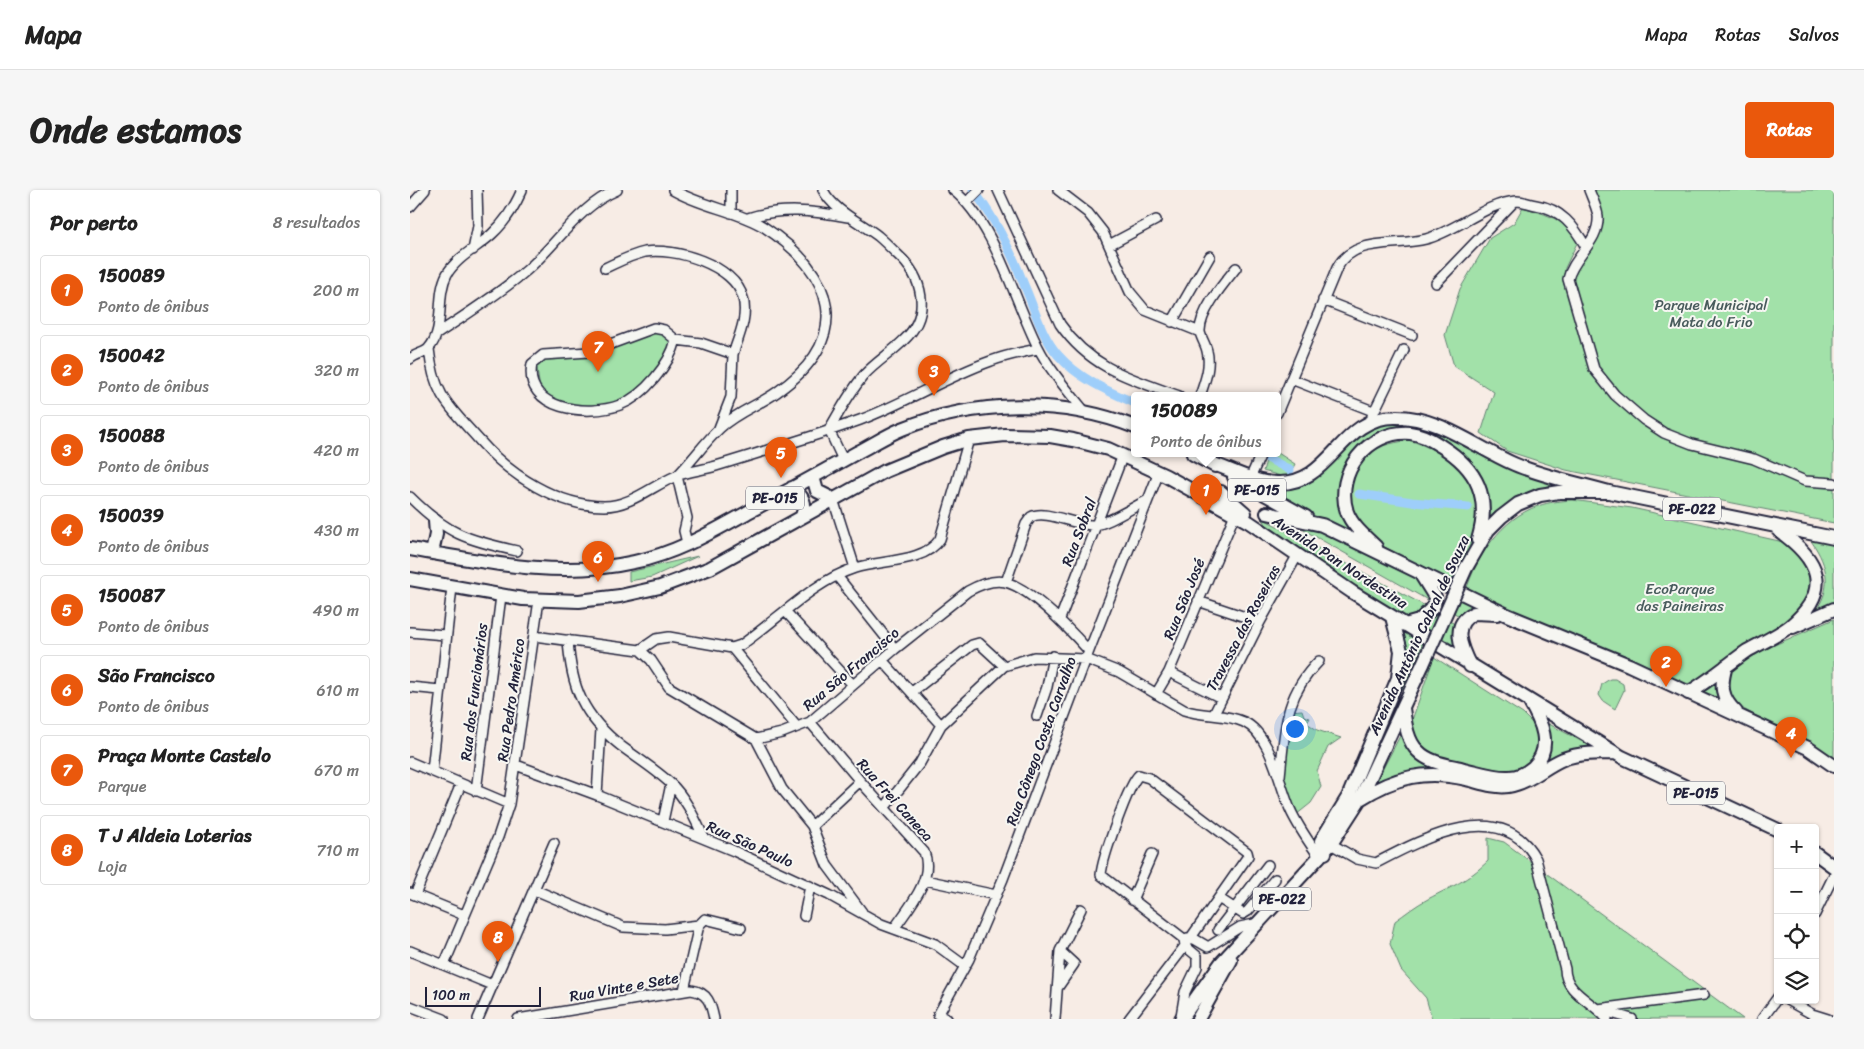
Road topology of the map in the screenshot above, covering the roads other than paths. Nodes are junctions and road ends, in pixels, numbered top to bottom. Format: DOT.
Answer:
graph roads {
  1 [pos="425,190"];
  2 [pos="477,190"];
  3 [pos="522,190"];
  4 [pos="617,190"];
  5 [pos="673,190"];
  6 [pos="731,190"];
  7 [pos="823,190"];
  8 [pos="953,190"];
  9 [pos="979,190"];
  10 [pos="998,190"];
  11 [pos="1058,190"];
  12 [pos="1590,190"];
  13 [pos="969,199"];
  14 [pos="1513,202"];
  15 [pos="410,207"];
  16 [pos="731,213"];
  17 [pos="748,218"];
  18 [pos="853,218"];
  19 [pos="1156,220"];
  20 [pos="1109,245"];
  21 [pos="1586,247"];
  22 [pos="473,250"];
  23 [pos="1210,256"];
  24 [pos="605,268"];
  25 [pos="1236,268"];
  26 [pos="1436,283"];
  27 [pos="1323,300"];
  28 [pos="1172,322"];
  29 [pos="1200,332"];
  30 [pos="437,334"];
  31 [pos="1412,335"];
  32 [pos="676,340"];
  33 [pos="428,349"];
  34 [pos="1038,349"];
  35 [pos="1404,350"];
  36 [pos="733,354"];
  37 [pos="410,359"];
  38 [pos="1291,378"];
  39 [pos="1168,392"];
  40 [pos="1201,392"];
  41 [pos="1281,403"];
  42 [pos="1085,412"];
  43 [pos="1372,416"];
  44 [pos="1131,426"];
  45 [pos="719,429"];
  46 [pos="830,430"];
  47 [pos="969,439"];
  48 [pos="1123,455"];
  49 [pos="1199,457"];
  50 [pos="1260,457"];
  51 [pos="843,460"];
  52 [pos="1159,472"];
  53 [pos="677,476"];
  54 [pos="813,477"];
  55 [pos="1248,481"];
  56 [pos="1834,483"];
  57 [pos="792,488"];
  58 [pos="1221,492"];
  59 [pos="1609,492"];
  60 [pos="410,497"];
  61 [pos="833,499"];
  62 [pos="1146,501"];
  63 [pos="1268,513"];
  64 [pos="1235,514"];
  65 [pos="802,516"];
  66 [pos="435,521"];
  67 [pos="1097,525"];
  68 [pos="1322,525"];
  69 [pos="1774,527"];
  70 [pos="1263,531"];
  71 [pos="1833,538"];
  72 [pos="696,542"];
  73 [pos="410,549"];
  74 [pos="516,551"];
  75 [pos="1475,551"];
  76 [pos="432,553"];
  77 [pos="1298,556"];
  78 [pos="1388,556"];
  79 [pos="855,568"];
  80 [pos="1420,573"];
  81 [pos="837,576"];
  82 [pos="410,579"];
  83 [pos="1006,582"];
  84 [pos="452,587"];
  85 [pos="501,596"];
  86 [pos="539,600"];
  87 [pos="1198,601"];
  88 [pos="1834,609"];
  89 [pos="786,612"];
  90 [pos="1507,615"];
  91 [pos="1392,617"];
  92 [pos="1060,619"];
  93 [pos="1260,622"];
  94 [pos="1406,624"];
  95 [pos="410,632"];
  96 [pos="445,635"];
  97 [pos="534,636"];
  98 [pos="1771,638"];
  99 [pos="568,640"];
  100 [pos="732,648"];
  101 [pos="895,649"];
  102 [pos="640,650"];
  103 [pos="1087,655"];
  104 [pos="1053,656"];
  105 [pos="882,660"];
  106 [pos="1319,661"];
  107 [pos="1004,666"];
  108 [pos="1470,666"];
  109 [pos="1726,666"];
  110 [pos="1169,672"];
  111 [pos="853,685"];
  112 [pos="410,688"];
  113 [pos="440,690"];
  114 [pos="912,692"];
  115 [pos="1688,693"];
  116 [pos="1156,694"];
  117 [pos="1526,697"];
  118 [pos="1221,698"];
  119 [pos="1402,708"];
  120 [pos="1214,714"];
  121 [pos="1037,716"];
  122 [pos="1741,718"];
  123 [pos="810,722"];
  124 [pos="941,725"];
  125 [pos="798,728"];
  126 [pos="601,729"];
  127 [pos="756,739"];
  128 [pos="1616,753"];
  129 [pos="411,765"];
  130 [pos="516,765"];
  131 [pos="1834,766"];
  132 [pos="432,771"];
  133 [pos="1280,777"];
  134 [pos="860,781"];
  135 [pos="461,784"];
  136 [pos="671,784"];
  137 [pos="476,791"];
  138 [pos="596,795"];
  139 [pos="1360,799"];
  140 [pos="509,804"];
  141 [pos="885,807"];
  142 [pos="663,821"];
  143 [pos="812,826"];
  144 [pos="1774,828"];
  145 [pos="704,838"];
  146 [pos="554,843"];
  147 [pos="1325,852"];
  148 [pos="1152,854"];
  149 [pos="1819,856"];
  150 [pos="1268,865"];
  151 [pos="1834,867"];
  152 [pos="1834,875"];
  153 [pos="1275,879"];
  154 [pos="925,880"];
  155 [pos="810,886"];
  156 [pos="535,890"];
  157 [pos="412,894"];
  158 [pos="996,895"];
  159 [pos="1220,898"];
  160 [pos="1132,900"];
  161 [pos="1819,906"];
  162 [pos="1081,909"];
  163 [pos="1235,909"];
  164 [pos="464,915"];
  165 [pos="804,916"];
  166 [pos="866,917"];
  167 [pos="1261,922"];
  168 [pos="699,925"];
  169 [pos="741,928"];
  170 [pos="894,929"];
  171 [pos="1218,930"];
  172 [pos="1187,941"];
  173 [pos="1240,945"];
  174 [pos="410,951"];
  175 [pos="1060,951"];
  176 [pos="444,965"];
  177 [pos="965,966"];
  178 [pos="492,985"];
  179 [pos="1058,987"];
  180 [pos="684,990"];
  181 [pos="1704,995"];
  182 [pos="1774,1002"];
  183 [pos="1793,1004"];
  184 [pos="410,1006"];
  185 [pos="1598,1009"];
  186 [pos="427,1016"];
  187 [pos="1810,1016"];
  188 [pos="1057,1018"];
  189 [pos="444,1019"];
  190 [pos="478,1019"];
  191 [pos="518,1019"];
  192 [pos="714,1019"];
  193 [pos="947,1019"];
  194 [pos="1129,1019"];
  195 [pos="1181,1019"];
  196 [pos="1198,1019"];
  197 [pos="1607,1019"];
  198 [pos="1632,1019"];
  199 [pos="1762,1019"];
  200 [pos="1828,1019"];
  1 -- 15 [label="street"];
  2 -- 22 [label="street"];
  3 -- 22 [label="street"];
  4 -- 30 [label="street"];
  5 -- 16 [label="street"];
  6 -- 16 [label="street"];
  7 -- 18 [label="street"];
  8 -- 13 [label="street"];
  9 -- 13 [label="street"];
  10 -- 39 [label="street"];
  11 -- 20 [label="street"];
  12 -- 21 [label="street"];
  13 -- 34 [label="street"];
  14 -- 21 [label="street"];
  14 -- 26 [label="street"];
  14 -- 27 [label="street"];
  16 -- 17 [label="street"];
  17 -- 18 [label="street"];
  17 -- 45 [label="street"];
  18 -- 46 [label="street"];
  19 -- 20 [label="street"];
  20 -- 28 [label="street"];
  21 -- 56 [label="street"];
  22 -- 30 [label="street"];
  23 -- 28 [label="street"];
  24 -- 36 [label="street"];
  25 -- 29 [label="street"];
  27 -- 31 [label="street"];
  27 -- 38 [label="street"];
  28 -- 29 [label="street"];
  29 -- 40 [label="street"];
  30 -- 33 [label="street"];
  32 -- 32 [label="street"];
  32 -- 36 [label="street"];
  33 -- 37 [label="street"];
  33 -- 53 [label="street"];
  34 -- 42 [label="street"];
  34 -- 46 [label="street"];
  35 -- 43 [label="street"];
  36 -- 45 [label="street"];
  38 -- 41 [label="street"];
  38 -- 43 [label="street"];
  42 -- 44 [label="highway, PE-015"];
  42 -- 51 [label="highway, PE-015"];
  43 -- 55 [label="highway"];
  43 -- 59 [label="highway"];
  45 -- 53 [label="street"];
  46 -- 51 [label="street"];
  46 -- 53 [label="street"];
  47 -- 48 [label="highway, Avenida Pan Nordestina / PE-015"];
  47 -- 61 [label="highway, Avenida Pan Nordestina / PE-015"];
  47 -- 79 [label="street"];
  48 -- 52 [label="highway, Avenida Pan Nordestina / PE-015"];
  48 -- 67 [label="street, Rua Sobral"];
  49 -- 55 [label="highway"];
  50 -- 55 [label="street"];
  51 -- 54 [label="highway, PE-015"];
  52 -- 62 [label="street, Rua Cônego Costa Carvalho"];
  52 -- 64 [label="highway, Avenida Pan Nordestina / PE-015"];
  53 -- 72 [label="street"];
  54 -- 57 [label="highway, PE-015"];
  54 -- 61 [label="highway"];
  55 -- 68 [label="highway, Avenida Pan Nordestina / PE-015"];
  57 -- 65 [label="highway"];
  57 -- 72 [label="highway, PE-015"];
  58 -- 70 [label="highway"];
  59 -- 69 [label="highway, Avenida Antônio Cabral de Souza / PE-022"];
  59 -- 75 [label="highway, Avenida Antônio Cabral de Souza / PE-022"];
  60 -- 66 [label="street"];
  61 -- 65 [label="highway, Avenida Pan Nordestina / PE-015"];
  61 -- 79 [label="street"];
  62 -- 67 [label="street"];
  62 -- 103 [label="street, Rua Cônego Costa Carvalho"];
  63 -- 68 [label="highway"];
  64 -- 70 [label="highway, Avenida Pan Nordestina / PE-015"];
  64 -- 87 [label="street, Rua São José"];
  65 -- 86 [label="highway, Avenida Pan Nordestina / PE-015"];
  66 -- 74 [label="street"];
  66 -- 76 [label="highway"];
  67 -- 83 [label="street"];
  67 -- 92 [label="street, Rua Sobral"];
  68 -- 78 [label="highway, PE-015"];
  69 -- 71 [label="highway, Avenida Antônio Cabral de Souza"];
  69 -- 98 [label="highway"];
  70 -- 77 [label="highway, Avenida Pan Nordestina / PE-015"];
  72 -- 76 [label="highway, PE-015"];
  73 -- 76 [label="highway, PE-015"];
  75 -- 78 [label="highway"];
  75 -- 119 [label="highway, Avenida Antônio Cabral de Souza / PE-022, bridge"];
  77 -- 91 [label="highway, Avenida Pan Nordestina / PE-015"];
  77 -- 93 [label="street, Travessa das Roseiras"];
  78 -- 80 [label="highway, PE-015"];
  79 -- 81 [label="street"];
  80 -- 90 [label="highway, PE-015"];
  80 -- 94 [label="highway"];
  81 -- 89 [label="street"];
  81 -- 101 [label="street"];
  82 -- 84 [label="highway, Avenida Pan Nordestina / PE-015"];
  83 -- 92 [label="street"];
  83 -- 101 [label="street, Rua São Francisco"];
  84 -- 85 [label="highway, Avenida Pan Nordestina / PE-015"];
  84 -- 96 [label="street"];
  85 -- 86 [label="highway, Avenida Pan Nordestina / PE-015"];
  85 -- 137 [label="street, Rua dos Funcionários"];
  86 -- 97 [label="street, Rua Pedro Américo"];
  87 -- 93 [label="street"];
  87 -- 110 [label="street, Rua São José"];
  88 -- 98 [label="highway"];
  89 -- 100 [label="street"];
  89 -- 111 [label="street"];
  90 -- 108 [label="highway"];
  90 -- 115 [label="highway, PE-015"];
  91 -- 94 [label="highway, Avenida Pan Nordestina / PE-015"];
  91 -- 147 [label="highway"];
  92 -- 103 [label="street"];
  93 -- 118 [label="street, Travessa das Roseiras"];
  94 -- 108 [label="highway, Avenida Pan Nordestina / PE-015"];
  95 -- 96 [label="street"];
  96 -- 113 [label="street"];
  97 -- 99 [label="street"];
  97 -- 130 [label="street, Rua Pedro Américo"];
  98 -- 109 [label="highway"];
  99 -- 102 [label="street"];
  99 -- 126 [label="street"];
  100 -- 102 [label="street"];
  100 -- 125 [label="street"];
  101 -- 105 [label="street, Rua São Francisco"];
  102 -- 127 [label="street"];
  103 -- 104 [label="street"];
  103 -- 116 [label="street"];
  103 -- 158 [label="street, Rua Cônego Costa Carvalho"];
  104 -- 107 [label="street"];
  104 -- 121 [label="street"];
  105 -- 111 [label="street, Rua São Francisco"];
  105 -- 114 [label="street"];
  106 -- 133 [label="street"];
  107 -- 114 [label="street"];
  107 -- 124 [label="street"];
  108 -- 117 [label="highway, Avenida Pan Nordestina / PE-015"];
  109 -- 115 [label="highway"];
  109 -- 122 [label="highway"];
  110 -- 116 [label="street, Rua São José"];
  110 -- 118 [label="street"];
  111 -- 123 [label="street, Rua São Francisco"];
  112 -- 113 [label="street"];
  113 -- 132 [label="street"];
  114 -- 124 [label="street"];
  115 -- 122 [label="highway, PE-015"];
  116 -- 120 [label="street"];
  117 -- 119 [label="highway"];
  117 -- 128 [label="highway, Avenida Pan Nordestina / PE-015"];
  118 -- 120 [label="street, Travessa das Roseiras"];
  119 -- 139 [label="highway, Avenida Antônio Cabral de Souza / PE-022"];
  120 -- 133 [label="street"];
  122 -- 131 [label="highway, PE-015"];
  123 -- 125 [label="street, Rua São Francisco"];
  123 -- 134 [label="street, Rua Frei Caneca"];
  124 -- 141 [label="street"];
  125 -- 127 [label="street, Rua São Francisco"];
  126 -- 136 [label="street"];
  126 -- 138 [label="street"];
  127 -- 143 [label="street"];
  128 -- 139 [label="highway"];
  128 -- 144 [label="highway, Avenida Pan Nordestina / PE-015"];
  129 -- 132 [label="street"];
  130 -- 138 [label="street, Rua São Paulo"];
  130 -- 140 [label="street, Rua Pedro Américo"];
  132 -- 135 [label="street"];
  133 -- 147 [label="street"];
  134 -- 141 [label="street, Rua Frei Caneca"];
  134 -- 143 [label="street"];
  135 -- 137 [label="street"];
  135 -- 157 [label="street"];
  136 -- 142 [label="street"];
  136 -- 145 [label="street"];
  137 -- 140 [label="street"];
  138 -- 142 [label="street, Rua São Paulo"];
  139 -- 147 [label="highway, Avenida Antônio Cabral de Souza / PE-022"];
  140 -- 164 [label="street, Rua Pedro Américo"];
  141 -- 154 [label="street, Rua Frei Caneca"];
  142 -- 145 [label="street, Rua São Paulo"];
  143 -- 166 [label="street"];
  145 -- 155 [label="street, Rua São Paulo"];
  146 -- 156 [label="street"];
  147 -- 167 [label="highway, Avenida Antônio Cabral de Souza / PE-022"];
  147 -- 185 [label="street"];
  148 -- 160 [label="street"];
  149 -- 151 [label="highway"];
  150 -- 163 [label="street"];
  152 -- 161 [label="street"];
  153 -- 163 [label="street"];
  154 -- 158 [label="street"];
  154 -- 170 [label="street"];
  155 -- 165 [label="street"];
  155 -- 166 [label="street, Rua São Paulo"];
  156 -- 168 [label="street"];
  156 -- 178 [label="street"];
  157 -- 164 [label="street"];
  158 -- 177 [label="street, Rua Cônego Costa Carvalho"];
  159 -- 160 [label="street"];
  159 -- 163 [label="street"];
  159 -- 172 [label="street"];
  160 -- 172 [label="street"];
  162 -- 175 [label="street"];
  163 -- 171 [label="street"];
  164 -- 176 [label="street, Rua Pedro Américo"];
  166 -- 170 [label="street, Rua São Paulo"];
  167 -- 172 [label="street"];
  167 -- 173 [label="highway, Avenida Antônio Cabral de Souza / PE-022"];
  168 -- 169 [label="street"];
  168 -- 180 [label="street"];
  170 -- 177 [label="street, Rua São Paulo"];
  172 -- 194 [label="street"];
  172 -- 195 [label="street"];
  173 -- 195 [label="highway, Avenida Antônio Cabral de Souza / PE-022"];
  173 -- 196 [label="highway, Avenida Antônio Cabral de Souza / PE-022"];
  174 -- 176 [label="street"];
  175 -- 179 [label="street"];
  175 -- 179 [label="street"];
  176 -- 178 [label="street"];
  177 -- 193 [label="street, Rua Cônego Costa Carvalho"];
  178 -- 190 [label="street"];
  179 -- 188 [label="street"];
  180 -- 191 [label="street, Rua Vinte e Sete"];
  180 -- 192 [label="street, Rua Vinte e Sete"];
  181 -- 185 [label="street"];
  182 -- 199 [label="street"];
  183 -- 187 [label="street"];
  184 -- 186 [label="street"];
  185 -- 197 [label="street"];
  185 -- 198 [label="street"];
  186 -- 189 [label="street"];
  187 -- 200 [label="street"];
}
